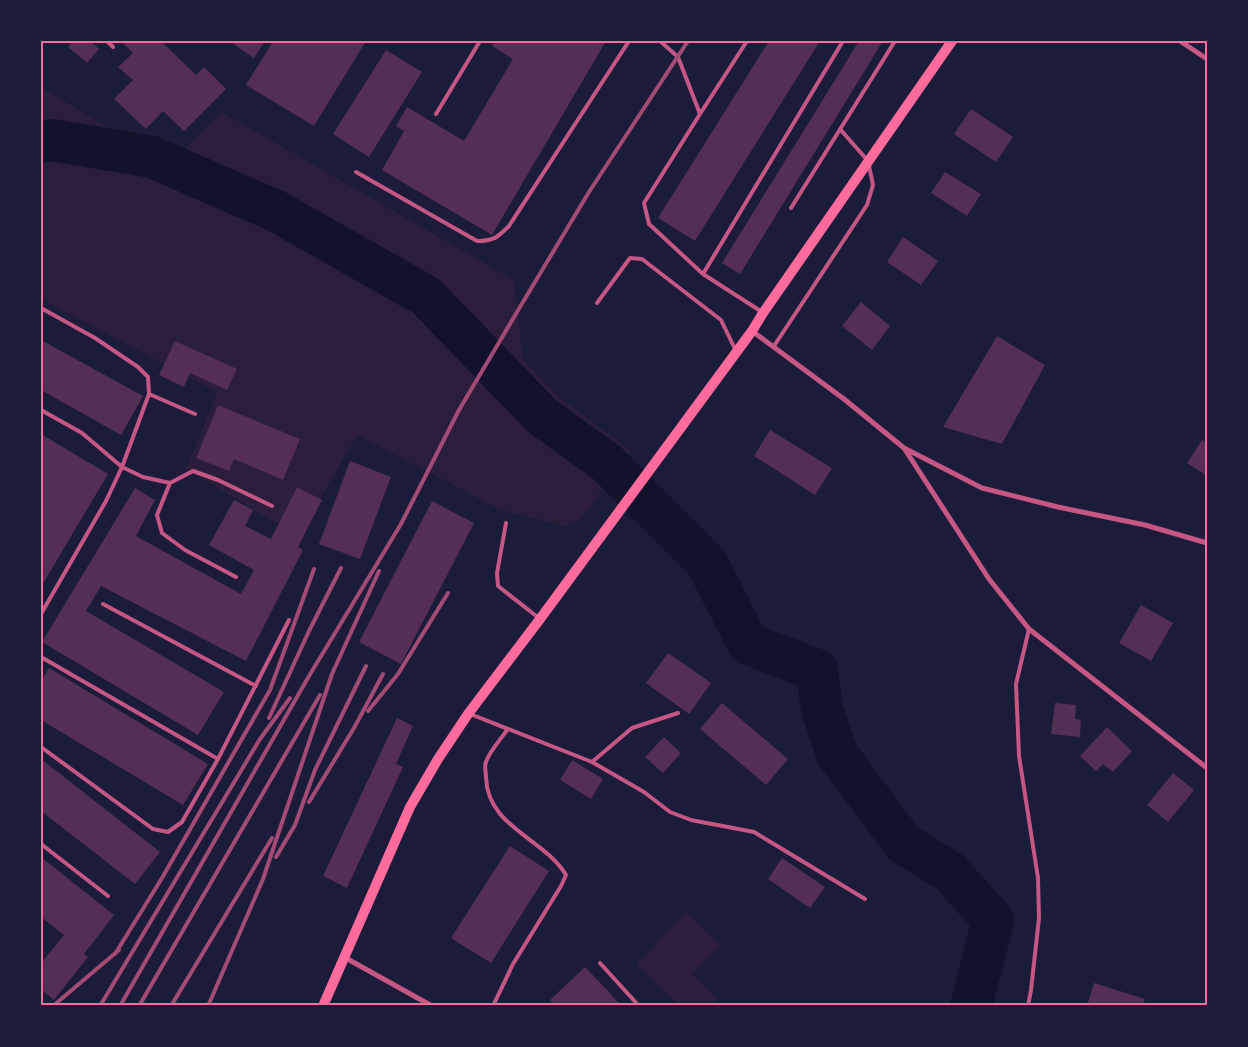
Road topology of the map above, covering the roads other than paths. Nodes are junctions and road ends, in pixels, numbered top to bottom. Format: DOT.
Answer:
graph roads {
  1 [pos="107,41"];
  2 [pos="480,41"];
  3 [pos="629,41"];
  4 [pos="660,41"];
  5 [pos="747,41"];
  6 [pos="843,41"];
  7 [pos="895,41"];
  8 [pos="952,41"];
  9 [pos="1180,41"];
  10 [pos="113,47"];
  11 [pos="1207,59"];
  12 [pos="436,114"];
  13 [pos="700,114"];
  14 [pos="840,129"];
  15 [pos="868,161"];
  16 [pos="356,172"];
  17 [pos="791,208"];
  18 [pos="703,274"];
  19 [pos="596,303"];
  20 [pos="41,308"];
  21 [pos="763,313"];
  22 [pos="752,331"];
  23 [pos="774,346"];
  24 [pos="736,351"];
  25 [pos="149,394"];
  26 [pos="41,410"];
  27 [pos="195,414"];
  28 [pos="904,448"];
  29 [pos="122,467"];
  30 [pos="170,483"];
  31 [pos="272,506"];
  32 [pos="506,523"];
  33 [pos="1207,542"];
  34 [pos="236,577"];
  35 [pos="103,604"];
  36 [pos="41,614"];
  37 [pos="540,619"];
  38 [pos="289,620"];
  39 [pos="1029,629"];
  40 [pos="41,657"];
  41 [pos="256,686"];
  42 [pos="678,713"];
  43 [pos="468,714"];
  44 [pos="507,730"];
  45 [pos="41,747"];
  46 [pos="218,759"];
  47 [pos="592,762"];
  48 [pos="1207,768"];
  49 [pos="41,844"];
  50 [pos="108,896"];
  51 [pos="865,899"];
  52 [pos="344,956"];
  53 [pos="600,963"];
  54 [pos="323,1006"];
  55 [pos="432,1006"];
  56 [pos="493,1006"];
  57 [pos="640,1006"];
  58 [pos="1028,1006"];
  1 -- 10 [label="lane"];
  2 -- 12 [label="lane"];
  3 -- 16 [label="lane"];
  4 -- 13 [label="lane"];
  5 -- 13 [label="lane"];
  6 -- 18 [label="lane"];
  7 -- 14 [label="lane"];
  8 -- 15 [label="main road"];
  9 -- 11 [label="street"];
  13 -- 18 [label="lane"];
  14 -- 15 [label="lane"];
  14 -- 17 [label="lane"];
  15 -- 21 [label="main road"];
  15 -- 23 [label="lane"];
  18 -- 21 [label="lane"];
  19 -- 24 [label="lane"];
  20 -- 25 [label="lane"];
  21 -- 22 [label="main road"];
  22 -- 23 [label="street"];
  22 -- 24 [label="main road"];
  23 -- 28 [label="street"];
  24 -- 37 [label="main road"];
  25 -- 27 [label="lane"];
  25 -- 29 [label="lane"];
  26 -- 29 [label="lane"];
  28 -- 33 [label="street"];
  28 -- 39 [label="street"];
  29 -- 30 [label="lane"];
  29 -- 36 [label="lane"];
  30 -- 31 [label="lane"];
  30 -- 34 [label="lane"];
  32 -- 37 [label="lane"];
  35 -- 41 [label="lane"];
  37 -- 43 [label="main road"];
  38 -- 41 [label="lane"];
  39 -- 48 [label="street"];
  39 -- 58 [label="lane"];
  40 -- 46 [label="lane"];
  41 -- 46 [label="lane"];
  42 -- 47 [label="lane"];
  43 -- 44 [label="lane"];
  43 -- 52 [label="main road"];
  44 -- 47 [label="lane"];
  44 -- 56 [label="lane"];
  45 -- 46 [label="lane"];
  47 -- 51 [label="lane"];
  49 -- 50 [label="lane"];
  52 -- 54 [label="main road"];
  52 -- 55 [label="street"];
  53 -- 57 [label="lane"];
}
